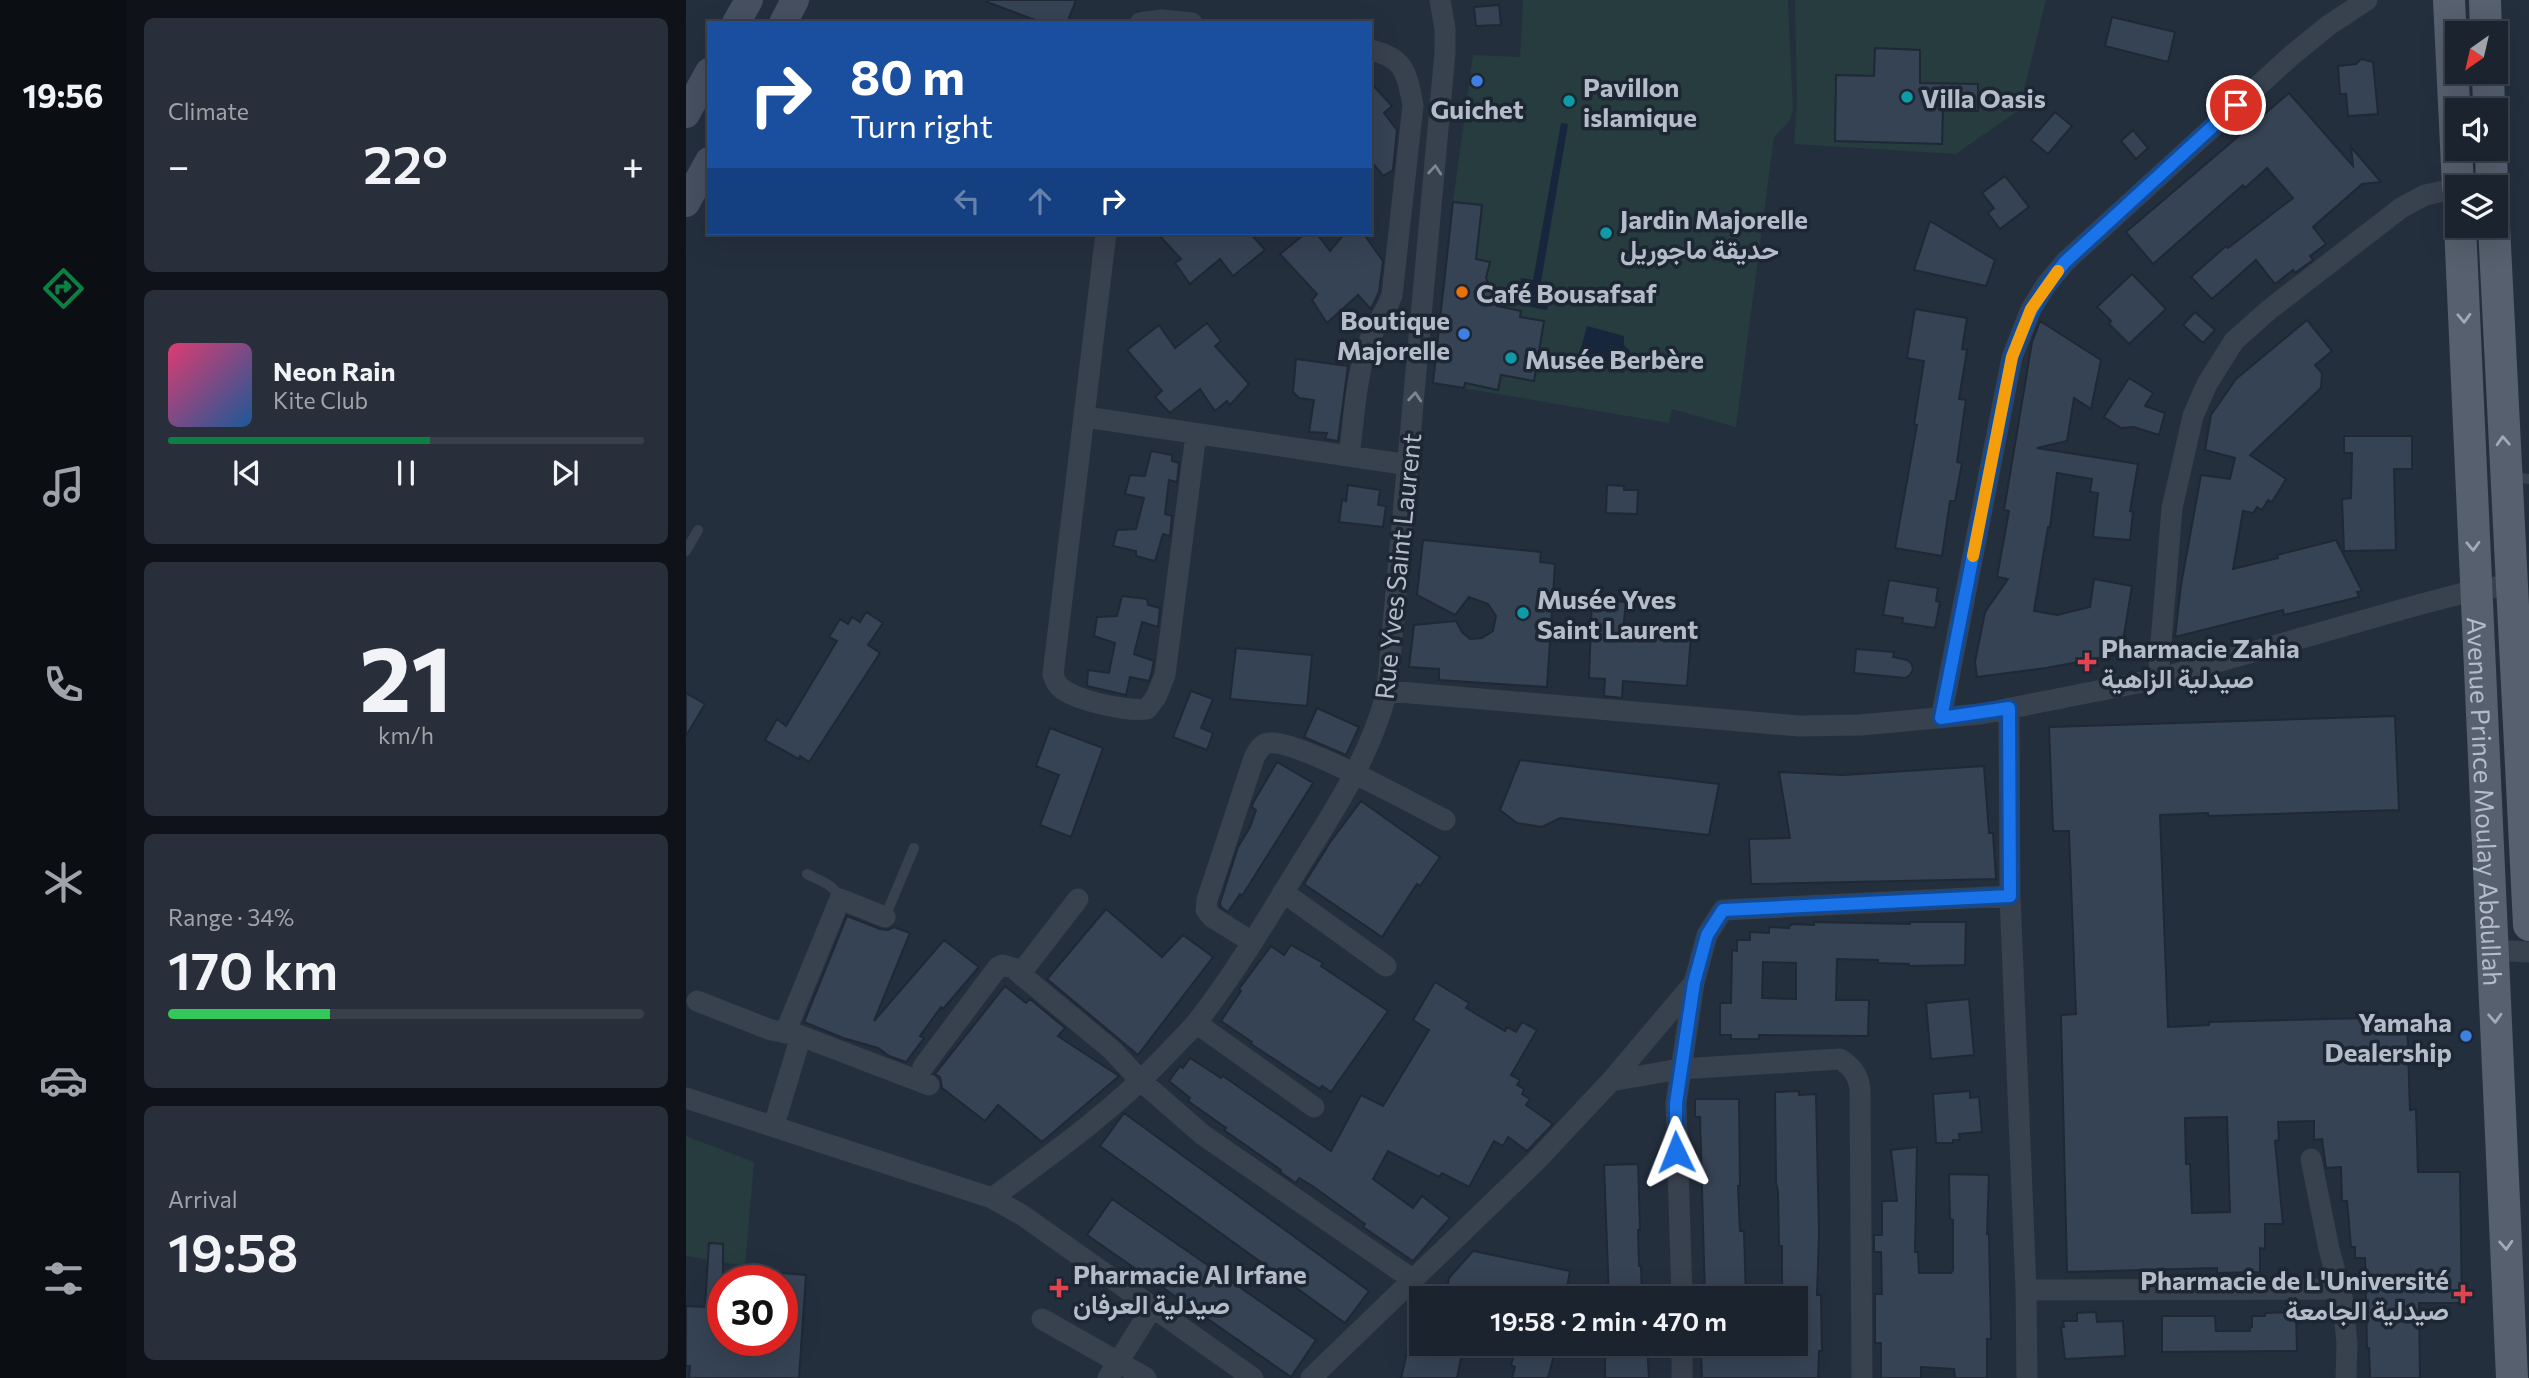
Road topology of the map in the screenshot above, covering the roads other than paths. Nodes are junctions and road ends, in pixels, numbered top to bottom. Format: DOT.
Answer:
graph roads {
  1 [pos="749,0"];
  2 [pos="796,0"];
  3 [pos="1440,0"];
  4 [pos="2367,0"];
  5 [pos="2449,0"];
  6 [pos="2485,0"];
  7 [pos="737,21"];
  8 [pos="784,21"];
  9 [pos="2486,21"];
  10 [pos="1372,50"];
  11 [pos="707,76"];
  12 [pos="686,114"];
  13 [pos="707,165"];
  14 [pos="2457,175"];
  15 [pos="2445,190"];
  16 [pos="686,203"];
  17 [pos="1106,235"];
  18 [pos="2461,238"];
  19 [pos="2494,238"];
  20 [pos="2495,270"];
  21 [pos="2462,272"];
  22 [pos="1085,417"];
  23 [pos="1196,433"];
  24 [pos="1349,456"];
  25 [pos="1409,465"];
  26 [pos="2517,477"];
  27 [pos="698,530"];
  28 [pos="686,551"];
  29 [pos="2512,585"];
  30 [pos="2475,590"];
  31 [pos="2523,652"];
  32 [pos="2478,655"];
  33 [pos="2158,679"];
  34 [pos="1387,691"];
  35 [pos="2009,708"];
  36 [pos="1941,718"];
  37 [pos="1355,774"];
  38 [pos="1445,820"];
  39 [pos="914,848"];
  40 [pos="807,874"];
  41 [pos="1283,892"];
  42 [pos="2010,896"];
  43 [pos="840,899"];
  44 [pos="1078,899"];
  45 [pos="886,917"];
  46 [pos="2529,925"];
  47 [pos="1252,942"];
  48 [pos="2492,950"];
  49 [pos="2529,952"];
  50 [pos="1386,966"];
  51 [pos="1020,974"];
  52 [pos="1694,983"];
  53 [pos="697,1001"];
  54 [pos="1196,1023"];
  55 [pos="793,1035"];
  56 [pos="1680,1069"];
  57 [pos="1141,1081"];
  58 [pos="1611,1081"];
  59 [pos="686,1098"];
  60 [pos="1314,1107"];
  61 [pos="774,1125"];
  62 [pos="2311,1158"];
  63 [pos="992,1198"];
  64 [pos="1412,1279"];
  65 [pos="1682,1286"];
  66 [pos="2339,1289"];
  67 [pos="2026,1290"];
  68 [pos="1152,1308"];
  69 [pos="1042,1319"];
  70 [pos="1682,1356"];
  71 [pos="1113,1370"];
  72 [pos="1146,1378"];
  73 [pos="1253,1378"];
  74 [pos="1311,1378"];
  75 [pos="1682,1378"];
  76 [pos="1862,1378"];
  77 [pos="2027,1378"];
  78 [pos="2346,1378"];
  79 [pos="2512,1378"];
  1 -- 7 [label="main road"];
  2 -- 8 [label="main road"];
  25 -- 3 [label="street, Rue Yves Saint Laurent, one-way"];
  4 -- 36 [label="street"];
  5 -- 14 [label="main road"];
  6 -- 9 [label="main road"];
  10 -- 24 [label="street"];
  11 -- 12 [label="main road"];
  13 -- 16 [label="main road"];
  15 -- 33 [label="street"];
  17 -- 22 [label="street"];
  18 -- 21 [label="main road, Avenue Prince Moulay Abdullah"];
  19 -- 20 [label="main road, Avenue Prince Moulay Abdullah"];
  20 -- 21 [label="main road"];
  26 -- 20 [label="main road, Avenue Prince Moulay Abdullah, one-way"];
  21 -- 30 [label="main road, Avenue Prince Moulay Abdullah, one-way"];
  22 -- 23 [label="street"];
  22 -- 23 [label="street"];
  23 -- 24 [label="street"];
  24 -- 25 [label="street"];
  25 -- 34 [label="street, Rue Yves Saint Laurent"];
  26 -- 29 [label="main road, Avenue Prince Moulay Abdullah"];
  27 -- 28 [label="lane"];
  29 -- 30 [label="street"];
  29 -- 31 [label="main road, Avenue Prince Moulay Abdullah"];
  30 -- 32 [label="main road, Avenue Prince Moulay Abdullah"];
  30 -- 33 [label="street"];
  31 -- 32 [label="street"];
  31 -- 46 [label="main road, Avenue Prince Moulay Abdullah"];
  32 -- 48 [label="main road, Avenue Prince Moulay Abdullah"];
  33 -- 35 [label="street"];
  34 -- 36 [label="street"];
  34 -- 37 [label="street, Rue Yves Saint Laurent"];
  35 -- 36 [label="street"];
  35 -- 42 [label="street"];
  37 -- 38 [label="street"];
  37 -- 41 [label="street, Rue Yves Saint Laurent"];
  37 -- 47 [label="street"];
  39 -- 45 [label="lane"];
  40 -- 43 [label="lane"];
  41 -- 47 [label="street, Rue Yves Saint Laurent"];
  41 -- 50 [label="street"];
  42 -- 52 [label="street"];
  42 -- 67 [label="street"];
  43 -- 45 [label="street"];
  43 -- 55 [label="street"];
  44 -- 51 [label="street"];
  47 -- 54 [label="street, Rue Yves Saint Laurent"];
  48 -- 49 [label="street"];
  48 -- 79 [label="main road, Avenue Prince Moulay Abdullah, one-way"];
  51 -- 55 [label="street"];
  51 -- 57 [label="street"];
  52 -- 56 [label="street"];
  52 -- 58 [label="street"];
  53 -- 55 [label="street"];
  54 -- 57 [label="street, Rue Yves Saint Laurent"];
  54 -- 60 [label="street"];
  55 -- 61 [label="street"];
  56 -- 58 [label="street"];
  56 -- 65 [label="street"];
  56 -- 76 [label="street"];
  57 -- 63 [label="street, Rue Yves Saint Laurent"];
  57 -- 64 [label="street"];
  58 -- 64 [label="street"];
  59 -- 61 [label="street"];
  61 -- 63 [label="street"];
  62 -- 66 [label="street"];
  63 -- 68 [label="street"];
  64 -- 74 [label="street"];
  66 -- 67 [label="street"];
  66 -- 78 [label="street"];
  67 -- 77 [label="street"];
  68 -- 71 [label="street"];
  68 -- 73 [label="street"];
  69 -- 71 [label="street"];
  70 -- 75 [label="street"];
  71 -- 72 [label="street"];
}
